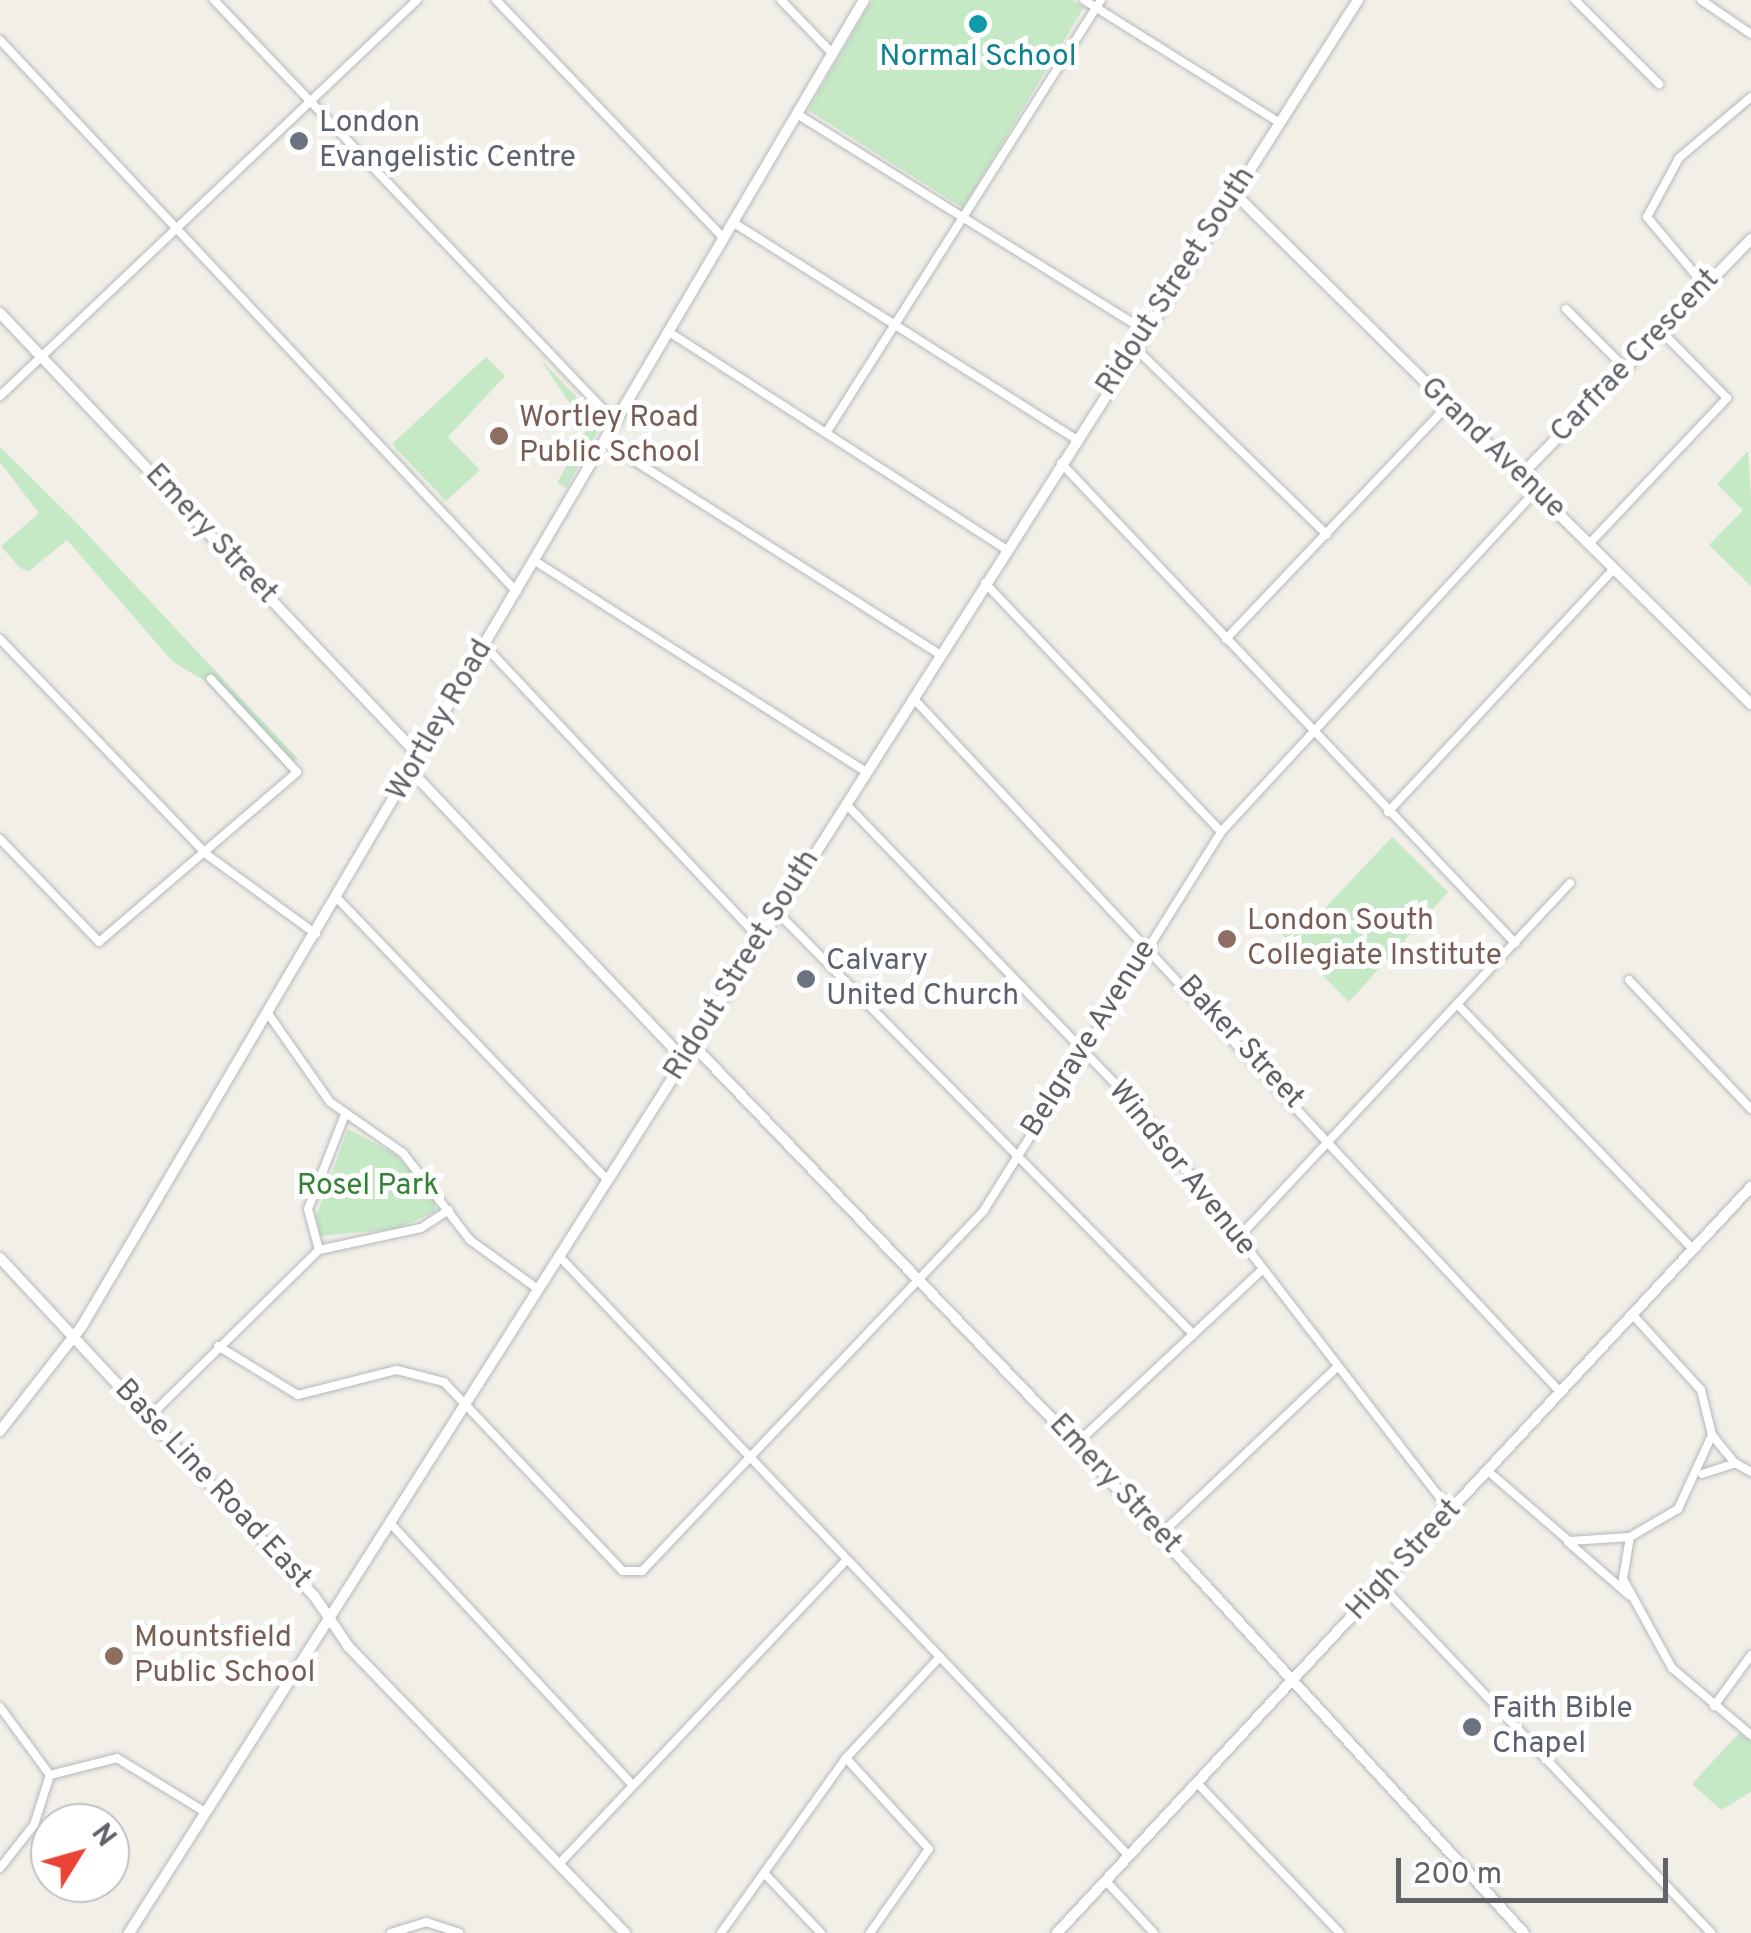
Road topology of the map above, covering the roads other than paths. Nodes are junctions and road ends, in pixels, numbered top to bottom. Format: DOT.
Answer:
graph roads {
  1 [pos="214,0"];
  2 [pos="417,0"];
  3 [pos="496,0"];
  4 [pos="781,0"];
  5 [pos="864,0"];
  6 [pos="1084,0"];
  7 [pos="1358,0"];
  8 [pos="1575,0"];
  9 [pos="1702,0"];
  10 [pos="1098,4"];
  11 [pos="1751,34"];
  12 [pos="0,40"];
  13 [pos="833,54"];
  14 [pos="1659,84"];
  15 [pos="1751,97"];
  16 [pos="310,102"];
  17 [pos="797,114"];
  18 [pos="1280,123"];
  19 [pos="1234,193"];
  20 [pos="962,218"];
  21 [pos="734,222"];
  22 [pos="179,228"];
  23 [pos="724,239"];
  24 [pos="1751,239"];
  25 [pos="1705,286"];
  26 [pos="1566,309"];
  27 [pos="0,312"];
  28 [pos="895,326"];
  29 [pos="1145,331"];
  30 [pos="1661,331"];
  31 [pos="669,332"];
  32 [pos="1134,347"];
  33 [pos="43,359"];
  34 [pos="1625,368"];
  35 [pos="0,396"];
  36 [pos="1448,406"];
  37 [pos="616,424"];
  38 [pos="826,433"];
  39 [pos="1076,439"];
  40 [pos="604,442"];
  41 [pos="1061,463"];
  42 [pos="1521,475"];
  43 [pos="1536,491"];
  44 [pos="1327,535"];
  45 [pos="1589,544"];
  46 [pos="1006,550"];
  47 [pos="535,561"];
  48 [pos="1614,569"];
  49 [pos="985,584"];
  50 [pos="517,592"];
  51 [pos="0,640"];
  52 [pos="1226,640"];
  53 [pos="485,646"];
  54 [pos="940,655"];
  55 [pos="211,679"];
  56 [pos="912,698"];
  57 [pos="1751,704"];
  58 [pos="1312,728"];
  59 [pos="420,756"];
  60 [pos="412,772"];
  61 [pos="866,772"];
  62 [pos="846,804"];
  63 [pos="1388,812"];
  64 [pos="1221,832"];
  65 [pos="0,838"];
  66 [pos="206,854"];
  67 [pos="1570,883"];
  68 [pos="338,898"];
  69 [pos="778,912"];
  70 [pos="316,934"];
  71 [pos="760,939"];
  72 [pos="1515,943"];
  73 [pos="1149,945"];
  74 [pos="1628,980"];
  75 [pos="1458,1005"];
  76 [pos="268,1015"];
  77 [pos="693,1045"];
  78 [pos="1083,1053"];
  79 [pos="684,1060"];
  80 [pos="1751,1109"];
  81 [pos="344,1116"];
  82 [pos="1332,1142"];
  83 [pos="1014,1159"];
  84 [pos="608,1181"];
  85 [pos="1751,1187"];
  86 [pos="450,1210"];
  87 [pos="1238,1238"];
  88 [pos="320,1250"];
  89 [pos="1695,1251"];
  90 [pos="560,1257"];
  91 [pos="0,1258"];
  92 [pos="1262,1270"];
  93 [pos="918,1281"];
  94 [pos="539,1290"];
  95 [pos="1633,1315"];
  96 [pos="1193,1334"];
  97 [pos="76,1337"];
  98 [pos="218,1346"];
  99 [pos="1337,1368"];
  100 [pos="1561,1393"];
  101 [pos="465,1407"];
  102 [pos="149,1417"];
  103 [pos="0,1430"];
  104 [pos="1712,1435"];
  105 [pos="1076,1444"];
  106 [pos="752,1458"];
  107 [pos="1736,1463"];
  108 [pos="1489,1472"];
  109 [pos="1751,1472"];
  110 [pos="1702,1474"];
  111 [pos="1451,1512"];
  112 [pos="390,1524"];
  113 [pos="1552,1531"];
  114 [pos="1160,1535"];
  115 [pos="1630,1538"];
  116 [pos="847,1559"];
  117 [pos="1382,1586"];
  118 [pos="1632,1598"];
  119 [pos="332,1618"];
  120 [pos="1751,1655"];
  121 [pos="940,1657"];
  122 [pos="1293,1682"];
  123 [pos="1714,1706"];
  124 [pos="0,1708"];
  125 [pos="1751,1735"];
  126 [pos="846,1758"];
  127 [pos="50,1775"];
  128 [pos="1197,1782"];
  129 [pos="633,1785"];
  130 [pos="205,1812"];
  131 [pos="1128,1855"];
  132 [pos="560,1864"];
  133 [pos="0,1868"];
  134 [pos="764,1874"];
  135 [pos="1106,1881"];
  136 [pos="129,1933"];
  137 [pos="391,1933"];
  138 [pos="459,1933"];
  139 [pos="625,1933"];
  140 [pos="721,1933"];
  141 [pos="821,1933"];
  142 [pos="870,1933"];
  143 [pos="1057,1933"];
  144 [pos="1154,1933"];
  145 [pos="1340,1933"];
  146 [pos="1524,1933"];
  147 [pos="1710,1933"];
  1 -- 16 [label="street"];
  2 -- 16 [label="street"];
  3 -- 23 [label="street"];
  4 -- 13 [label="street"];
  5 -- 13 [label="street, Wortley Road"];
  6 -- 10 [label="street"];
  7 -- 18 [label="street, Ridout Street South"];
  8 -- 14 [label="street"];
  9 -- 11 [label="street"];
  10 -- 18 [label="street"];
  10 -- 20 [label="street"];
  12 -- 22 [label="street"];
  13 -- 17 [label="street, Wortley Road"];
  15 -- 25 [label="street"];
  16 -- 22 [label="street"];
  16 -- 37 [label="street"];
  17 -- 20 [label="street"];
  17 -- 21 [label="street, Wortley Road"];
  18 -- 19 [label="street, Ridout Street South"];
  19 -- 29 [label="street, Ridout Street South"];
  19 -- 36 [label="street, Grand Avenue"];
  20 -- 28 [label="street"];
  20 -- 29 [label="street"];
  21 -- 23 [label="street, Wortley Road"];
  21 -- 28 [label="street"];
  22 -- 33 [label="street"];
  22 -- 50 [label="street"];
  23 -- 31 [label="street, Wortley Road"];
  24 -- 25 [label="street, Carfrae Crescent"];
  25 -- 30 [label="street, Carfrae Crescent"];
  26 -- 34 [label="street"];
  27 -- 33 [label="street, Emery Street"];
  28 -- 38 [label="street"];
  28 -- 39 [label="street"];
  29 -- 32 [label="street, Ridout Street South"];
  30 -- 34 [label="street, Carfrae Crescent"];
  30 -- 45 [label="street"];
  31 -- 37 [label="street, Wortley Road"];
  31 -- 38 [label="street"];
  32 -- 39 [label="street, Ridout Street South"];
  32 -- 44 [label="street"];
  33 -- 35 [label="street"];
  33 -- 59 [label="street, Emery Street"];
  34 -- 42 [label="street, Carfrae Crescent"];
  36 -- 42 [label="street, Grand Avenue"];
  36 -- 44 [label="street"];
  37 -- 40 [label="street, Wortley Road"];
  38 -- 46 [label="street"];
  39 -- 41 [label="street, Ridout Street South"];
  40 -- 47 [label="street, Wortley Road"];
  40 -- 54 [label="street"];
  41 -- 46 [label="street, Ridout Street South"];
  41 -- 52 [label="street"];
  42 -- 43 [label="street, Grand Avenue"];
  43 -- 45 [label="street, Grand Avenue"];
  43 -- 58 [label="street, Belgrave Avenue"];
  44 -- 52 [label="street"];
  45 -- 48 [label="street, Grand Avenue"];
  46 -- 49 [label="street, Ridout Street South"];
  47 -- 50 [label="street, Wortley Road"];
  47 -- 61 [label="street"];
  48 -- 57 [label="street, Grand Avenue"];
  48 -- 63 [label="street"];
  49 -- 54 [label="street, Ridout Street South"];
  49 -- 64 [label="street"];
  50 -- 53 [label="street, Wortley Road"];
  51 -- 66 [label="street"];
  52 -- 58 [label="street"];
  53 -- 59 [label="street, Wortley Road"];
  53 -- 71 [label="street"];
  54 -- 56 [label="street, Ridout Street South"];
  55 -- 66 [label="street"];
  56 -- 61 [label="street, Ridout Street South"];
  56 -- 73 [label="street, Baker Street"];
  58 -- 63 [label="street"];
  58 -- 64 [label="street, Belgrave Avenue"];
  59 -- 60 [label="street, Wortley Road"];
  60 -- 68 [label="street, Wortley Road"];
  60 -- 79 [label="street"];
  61 -- 62 [label="street, Ridout Street South"];
  62 -- 69 [label="street, Ridout Street South"];
  62 -- 78 [label="street, Windsor Avenue"];
  63 -- 72 [label="street"];
  64 -- 73 [label="street, Belgrave Avenue"];
  65 -- 66 [label="street"];
  66 -- 70 [label="street"];
  67 -- 72 [label="street"];
  68 -- 70 [label="street, Wortley Road"];
  68 -- 84 [label="street"];
  69 -- 71 [label="street, Ridout Street South"];
  69 -- 83 [label="street"];
  70 -- 76 [label="street, Wortley Road"];
  71 -- 77 [label="street, Ridout Street South"];
  72 -- 75 [label="street"];
  73 -- 78 [label="street, Belgrave Avenue"];
  73 -- 82 [label="street, Baker Street"];
  74 -- 80 [label="street"];
  75 -- 82 [label="street"];
  75 -- 89 [label="street"];
  76 -- 81 [label="street"];
  76 -- 97 [label="street, Wortley Road"];
  77 -- 79 [label="street, Ridout Street South"];
  77 -- 93 [label="street, Emery Street"];
  78 -- 83 [label="street, Belgrave Avenue"];
  78 -- 87 [label="street, Windsor Avenue"];
  79 -- 84 [label="street, Ridout Street South"];
  81 -- 86 [label="street"];
  81 -- 88 [label="street"];
  82 -- 87 [label="street"];
  82 -- 100 [label="street, Baker Street"];
  83 -- 93 [label="street, Belgrave Avenue"];
  83 -- 96 [label="street"];
  84 -- 90 [label="street, Ridout Street South"];
  85 -- 89 [label="street, High Street"];
  86 -- 88 [label="street"];
  86 -- 94 [label="street"];
  87 -- 92 [label="street, Windsor Avenue"];
  88 -- 98 [label="street"];
  89 -- 95 [label="street, High Street"];
  90 -- 94 [label="street, Ridout Street South"];
  90 -- 106 [label="street"];
  91 -- 97 [label="street, Base Line Road East"];
  92 -- 96 [label="street"];
  92 -- 99 [label="street, Windsor Avenue"];
  93 -- 105 [label="street, Emery Street"];
  93 -- 106 [label="street, Belgrave Avenue"];
  94 -- 101 [label="street, Ridout Street South"];
  95 -- 100 [label="street, High Street"];
  95 -- 104 [label="street"];
  96 -- 105 [label="street"];
  97 -- 102 [label="street, Base Line Road East"];
  97 -- 103 [label="street, Wortley Road"];
  98 -- 101 [label="street"];
  98 -- 102 [label="street"];
  99 -- 111 [label="street, Windsor Avenue"];
  99 -- 114 [label="street"];
  100 -- 108 [label="street, High Street"];
  101 -- 106 [label="street, Belgrave Avenue"];
  101 -- 112 [label="street, Ridout Street South"];
  102 -- 119 [label="street, Base Line Road East"];
  104 -- 107 [label="street"];
  104 -- 110 [label="street"];
  105 -- 114 [label="street, Emery Street"];
  106 -- 116 [label="street"];
  107 -- 109 [label="street"];
  107 -- 110 [label="street"];
  108 -- 111 [label="street, High Street"];
  108 -- 113 [label="street"];
  110 -- 115 [label="street"];
  111 -- 117 [label="street, High Street"];
  112 -- 119 [label="street, Ridout Street South"];
  112 -- 129 [label="street"];
  113 -- 115 [label="street"];
  113 -- 118 [label="street"];
  114 -- 122 [label="street, Emery Street"];
  115 -- 118 [label="street"];
  116 -- 121 [label="street"];
  116 -- 129 [label="street"];
  117 -- 122 [label="street, High Street"];
  117 -- 147 [label="street"];
  118 -- 123 [label="street"];
  119 -- 130 [label="street, Ridout Street South"];
  119 -- 132 [label="street, Base Line Road East"];
  120 -- 123 [label="street"];
  121 -- 126 [label="street"];
  121 -- 131 [label="street"];
  122 -- 128 [label="street, High Street"];
  122 -- 146 [label="street, Emery Street"];
  123 -- 125 [label="street"];
  124 -- 127 [label="street"];
  126 -- 134 [label="street"];
  126 -- 142 [label="street"];
  127 -- 130 [label="street"];
  127 -- 133 [label="street"];
  128 -- 131 [label="street, High Street"];
  128 -- 145 [label="street"];
  129 -- 132 [label="street"];
  130 -- 136 [label="street, Ridout Street South"];
  131 -- 135 [label="street, High Street"];
  132 -- 139 [label="street, Base Line Road East"];
  134 -- 140 [label="street"];
  134 -- 141 [label="street"];
  135 -- 143 [label="street, High Street"];
  135 -- 144 [label="street"];
  137 -- 138 [label="street"];
}
